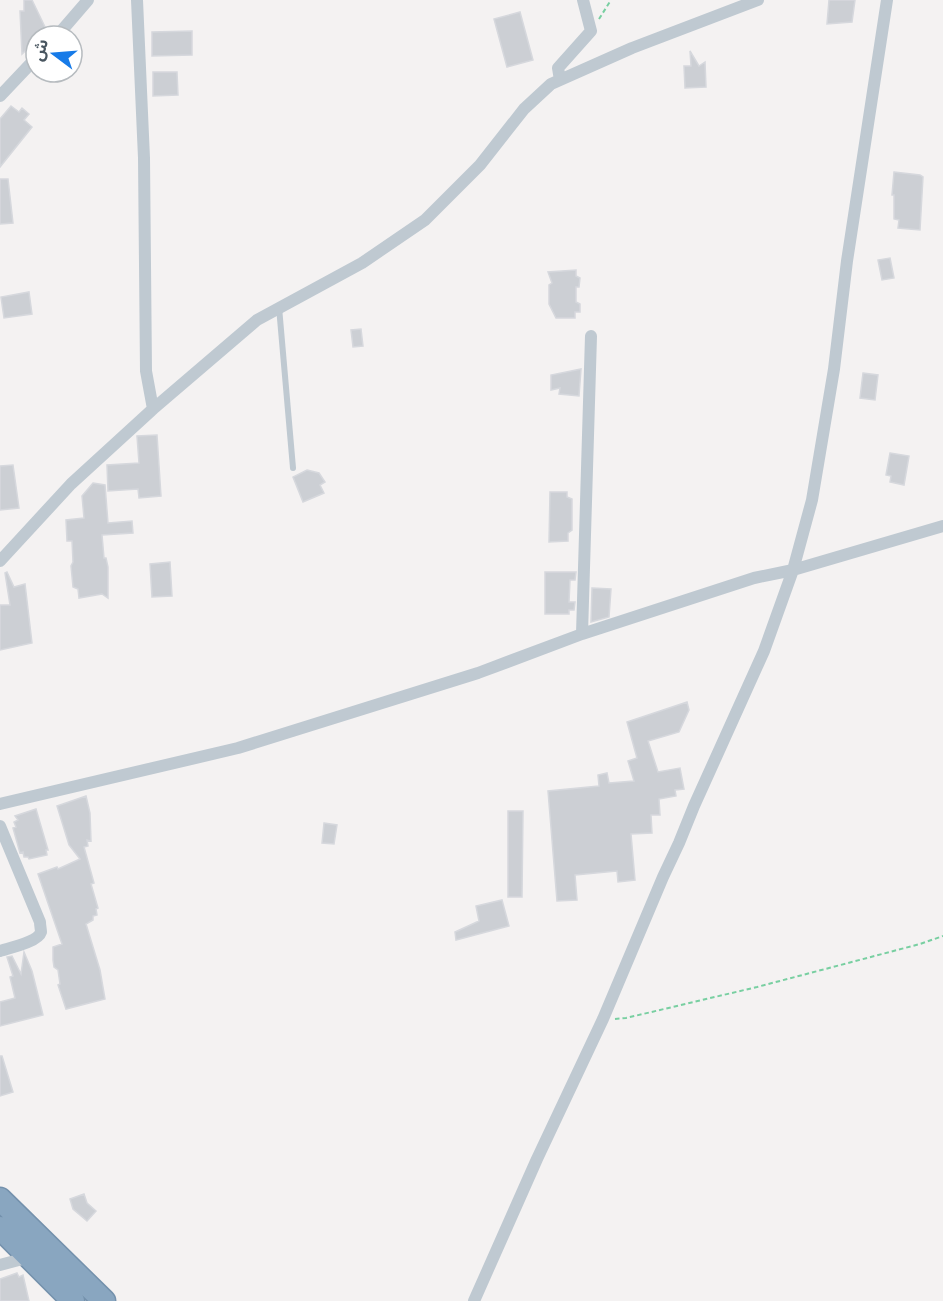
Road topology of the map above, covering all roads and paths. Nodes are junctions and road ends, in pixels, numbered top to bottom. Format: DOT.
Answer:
graph roads {
  1 [pos="88,0"];
  2 [pos="137,0"];
  3 [pos="582,0"];
  4 [pos="611,0"];
  5 [pos="758,0"];
  6 [pos="887,0"];
  7 [pos="67,24"];
  8 [pos="591,31"];
  9 [pos="24,71"];
  10 [pos="560,80"];
  11 [pos="0,96"];
  12 [pos="279,306"];
  13 [pos="591,336"];
  14 [pos="153,409"];
  15 [pos="293,468"];
  16 [pos="943,526"];
  17 [pos="0,561"];
  18 [pos="793,570"];
  19 [pos="582,634"];
  20 [pos="0,804"];
  21 [pos="0,826"];
  22 [pos="943,936"];
  23 [pos="0,951"];
  24 [pos="603,1019"];
  25 [pos="0,1199"];
  26 [pos="0,1228"];
  27 [pos="30,1257"];
  28 [pos="0,1264"];
  29 [pos="74,1301"];
  30 [pos="104,1301"];
  31 [pos="474,1301"];
  1 -- 7 [label="street"];
  2 -- 14 [label="street"];
  3 -- 8 [label="street"];
  4 -- 8 [label="path"];
  5 -- 10 [label="street"];
  6 -- 18 [label="street"];
  8 -- 10 [label="street"];
  9 -- 11 [label="street"];
  10 -- 12 [label="street"];
  12 -- 14 [label="street"];
  12 -- 15 [label="lane"];
  13 -- 19 [label="street"];
  14 -- 17 [label="street"];
  16 -- 18 [label="street"];
  18 -- 19 [label="street"];
  18 -- 24 [label="street"];
  19 -- 20 [label="street"];
  21 -- 23 [label="street"];
  22 -- 24 [label="path"];
  24 -- 31 [label="street"];
  25 -- 30 [label="highway"];
  26 -- 27 [label="highway"];
  27 -- 28 [label="street"];
  27 -- 29 [label="highway"];
}
